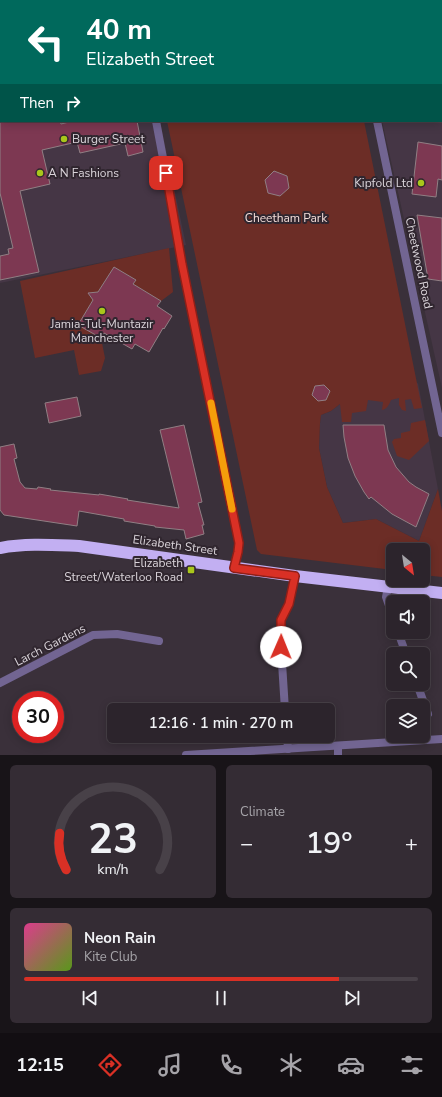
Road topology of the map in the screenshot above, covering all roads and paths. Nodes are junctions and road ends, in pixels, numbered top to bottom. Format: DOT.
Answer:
graph roads {
  1 [pos="156,122"];
  2 [pos="377,122"];
  3 [pos="442,433"];
  4 [pos="0,548"];
  5 [pos="234,568"];
  6 [pos="295,576"];
  7 [pos="386,587"];
  8 [pos="388,587"];
  9 [pos="442,593"];
  10 [pos="386,595"];
  11 [pos="159,641"];
  12 [pos="0,683"];
  13 [pos="285,703"];
  14 [pos="442,739"];
  15 [pos="288,743"];
  16 [pos="338,746"];
  17 [pos="288,749"];
  18 [pos="186,755"];
  19 [pos="338,755"];
  1 -- 5 [label="street"];
  2 -- 3 [label="street, Cheetwood Road"];
  4 -- 5 [label="highway, Elizabeth Street"];
  5 -- 6 [label="highway, Elizabeth Street"];
  6 -- 7 [label="highway, Elizabeth Street"];
  6 -- 13 [label="street"];
  8 -- 9 [label="highway, Elizabeth Street"];
  8 -- 10 [label="street"];
  11 -- 12 [label="street, Larch Gardens"];
  14 -- 16 [label="street"];
  15 -- 17 [label="street"];
  16 -- 17 [label="street"];
  16 -- 19 [label="street"];
  17 -- 18 [label="street"];
}
